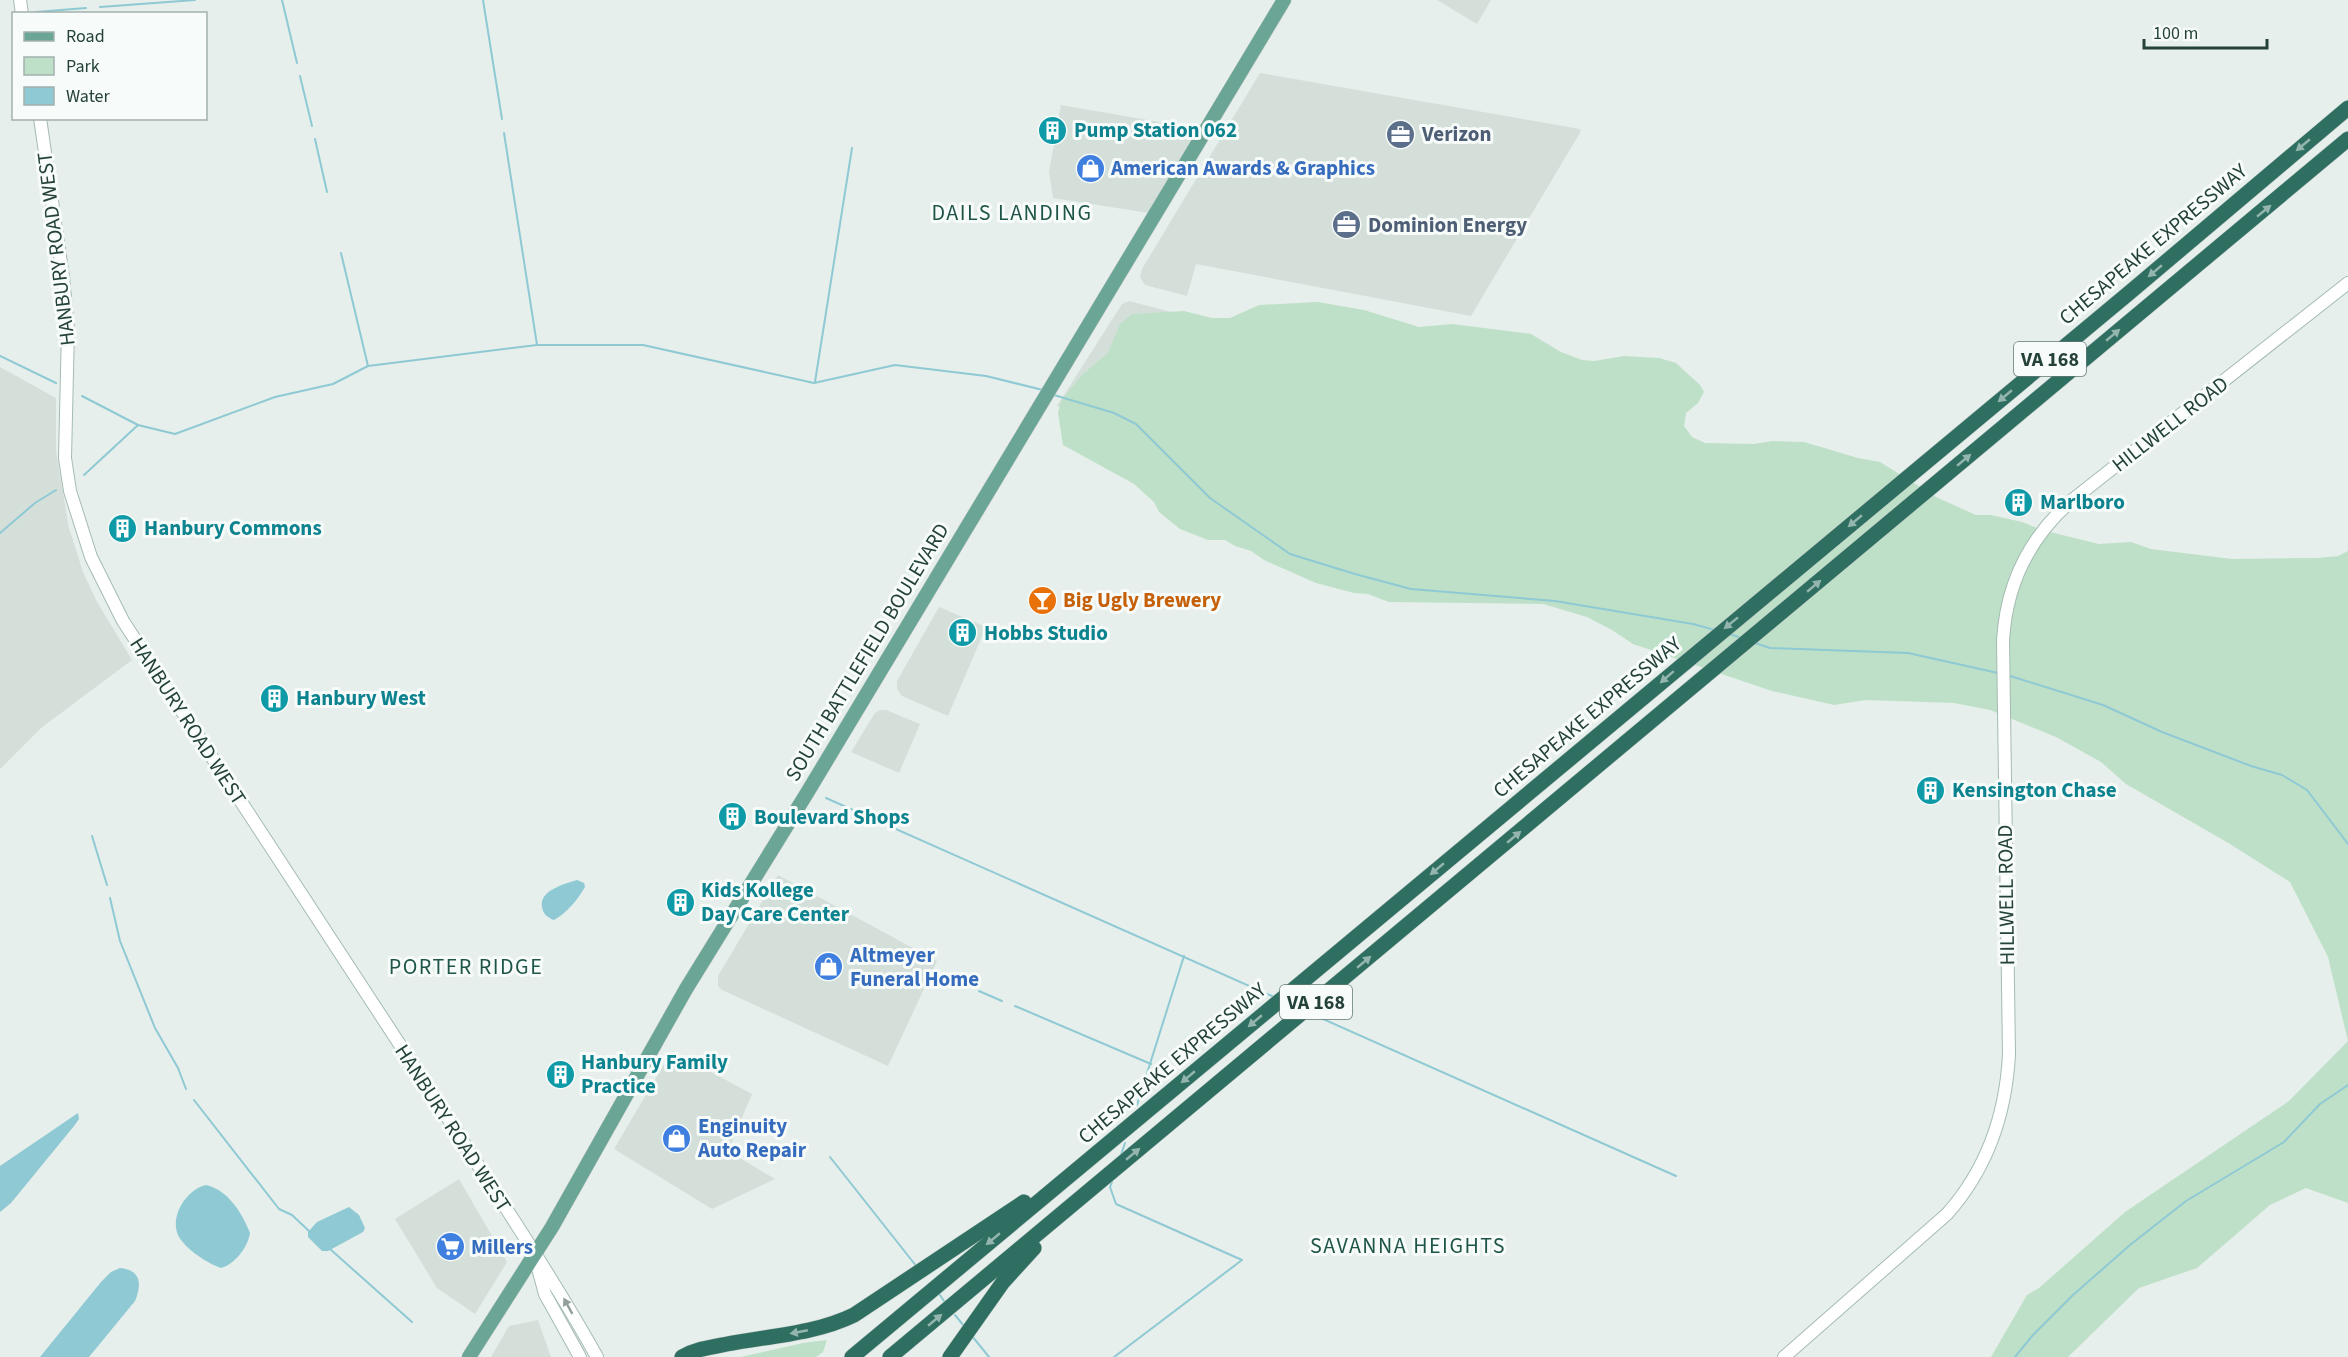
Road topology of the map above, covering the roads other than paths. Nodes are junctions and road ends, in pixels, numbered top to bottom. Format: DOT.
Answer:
graph roads {
  1 [pos="1284,0"];
  2 [pos="2348,108"];
  3 [pos="40,120"];
  4 [pos="2348,139"];
  5 [pos="2348,284"];
  6 [pos="1119,1134"];
  7 [pos="1104,1179"];
  8 [pos="534,1254"];
  9 [pos="469,1357"];
  10 [pos="580,1357"];
  11 [pos="597,1357"];
  12 [pos="682,1357"];
  13 [pos="852,1357"];
  14 [pos="890,1357"];
  15 [pos="950,1357"];
  16 [pos="1784,1357"];
  1 -- 8 [label="main road, SOUTH BATTLEFIELD BOULEVARD"];
  2 -- 6 [label="highway, CHESAPEAKE EXPRESSWAY / VA 168, one-way"];
  3 -- 8 [label="main road, HANBURY ROAD WEST"];
  7 -- 4 [label="highway, VA 168, one-way"];
  5 -- 16 [label="main road, HILLWELL ROAD"];
  6 -- 12 [label="highway, one-way"];
  6 -- 13 [label="highway, CHESAPEAKE EXPRESSWAY / VA 168, one-way"];
  14 -- 7 [label="highway, VA 168, one-way"];
  7 -- 15 [label="highway"];
  8 -- 9 [label="main road, SOUTH BATTLEFIELD BOULEVARD"];
  8 -- 10 [label="main road"];
  11 -- 8 [label="main road, one-way"];
}
